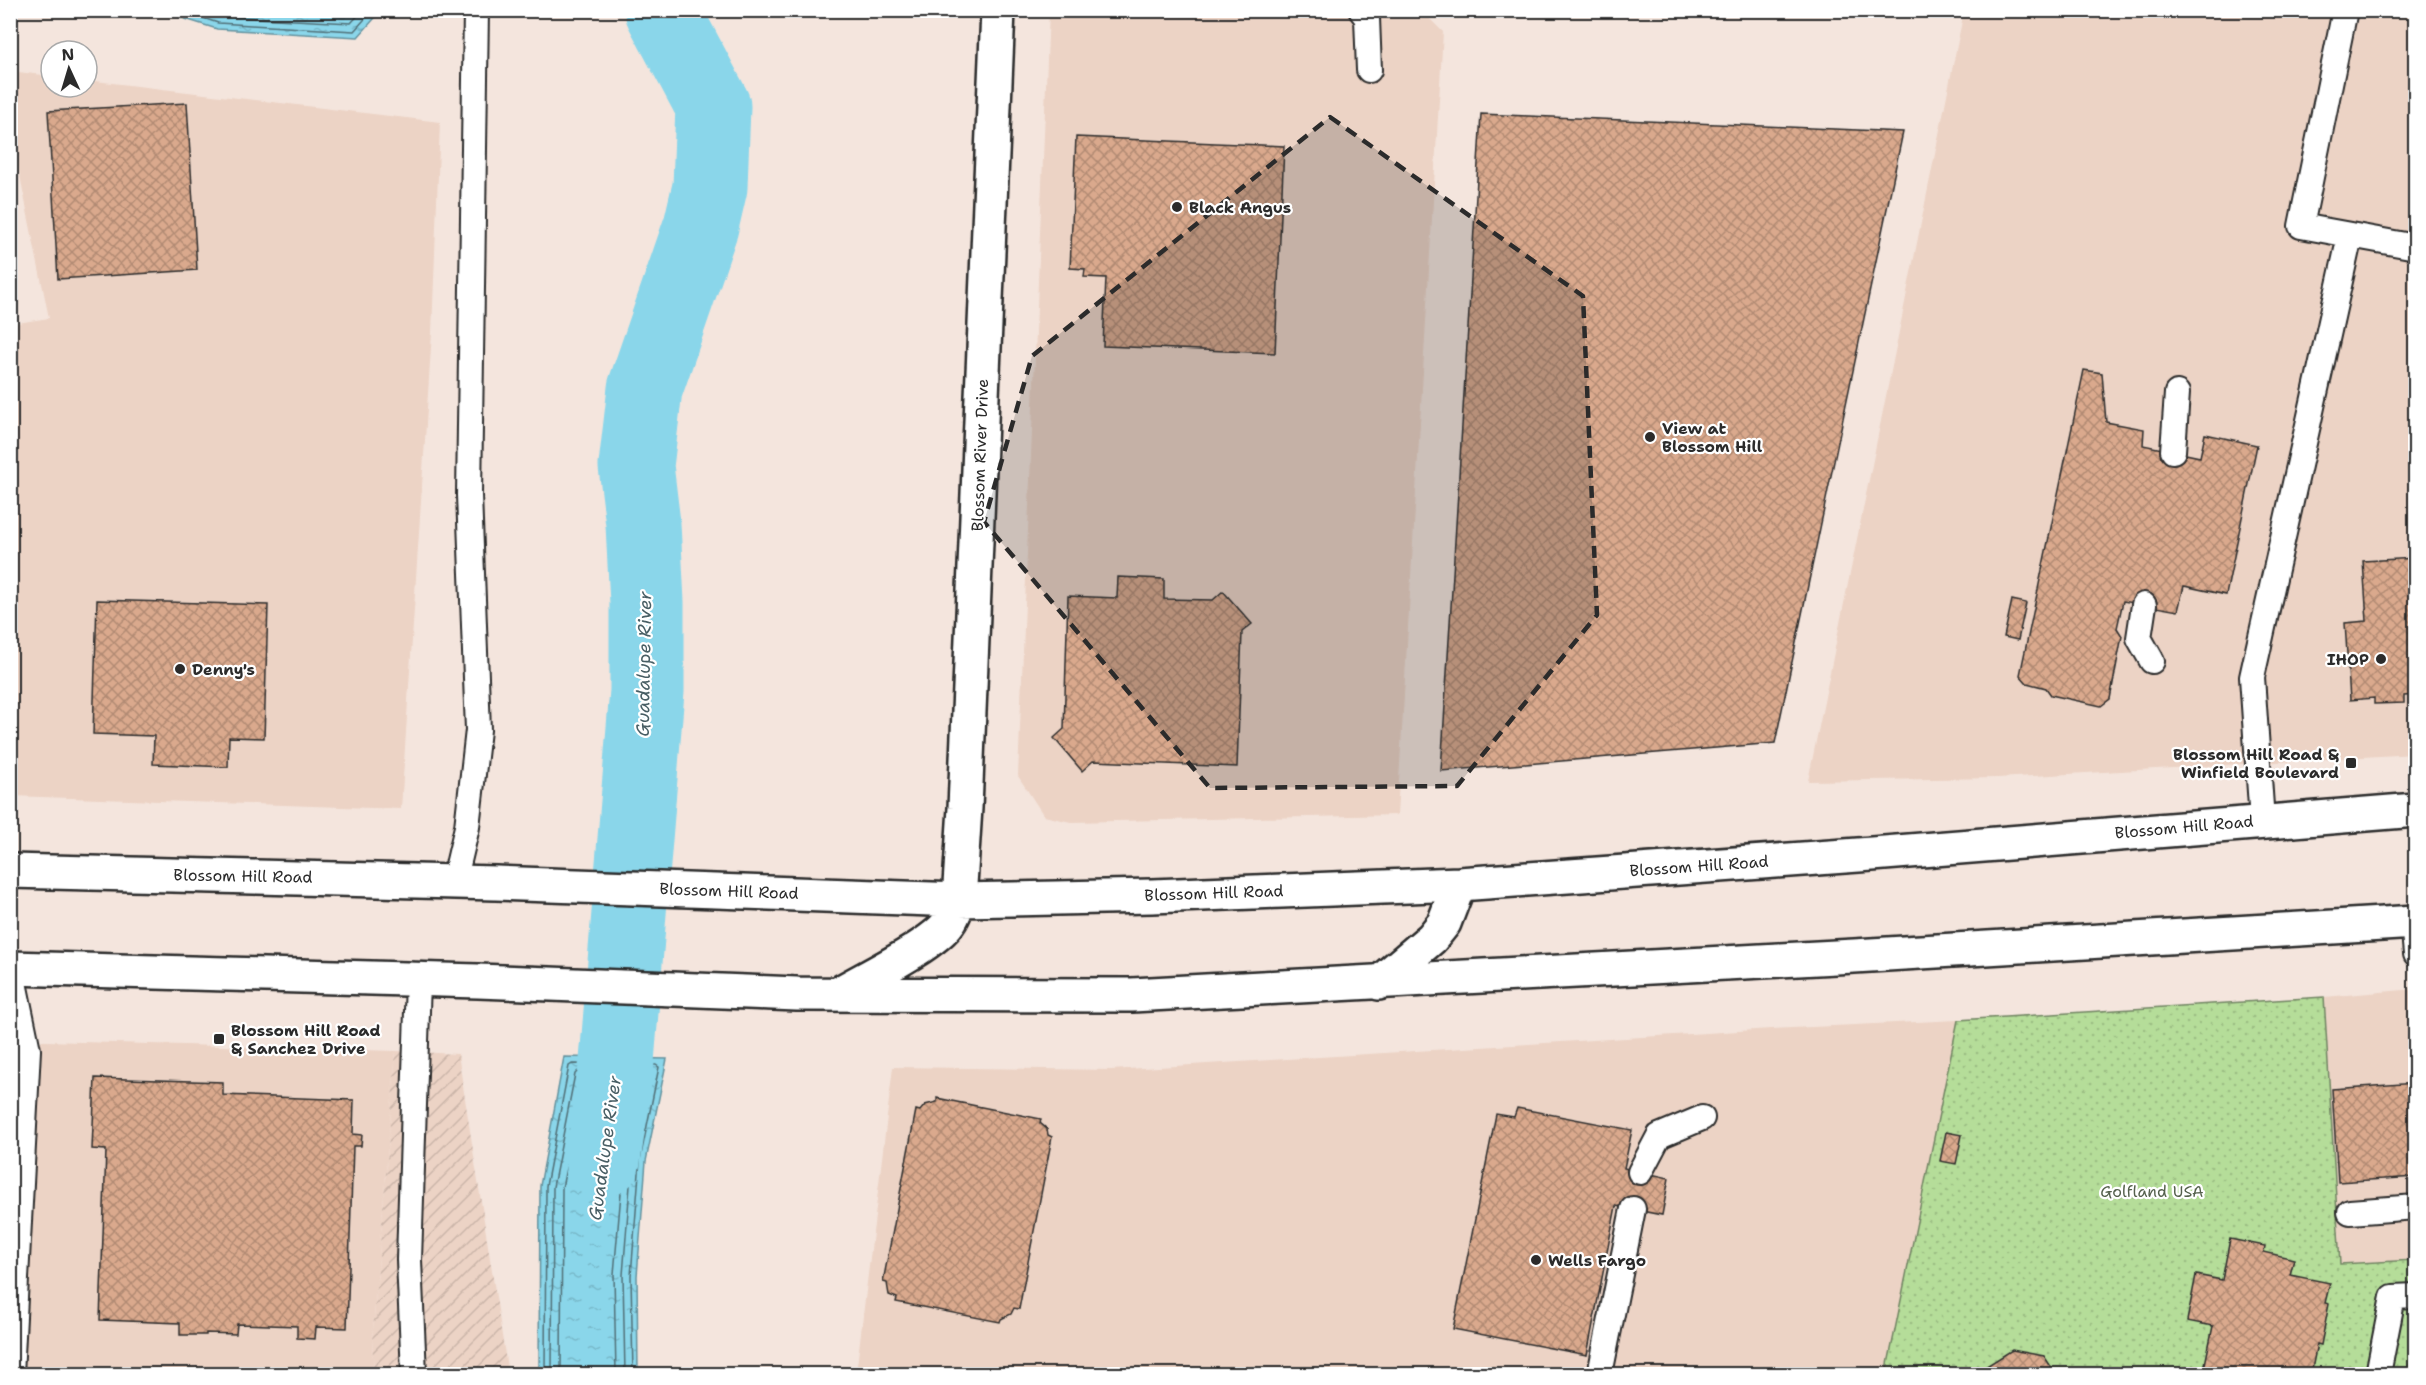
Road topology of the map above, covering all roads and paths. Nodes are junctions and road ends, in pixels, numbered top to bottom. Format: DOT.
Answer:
graph roads {
  1 [pos="476,10"];
  2 [pos="998,10"];
  3 [pos="1361,10"];
  4 [pos="2345,10"];
  5 [pos="1369,70"];
  6 [pos="2350,236"];
  7 [pos="2415,247"];
  8 [pos="2177,393"];
  9 [pos="2173,451"];
  10 [pos="2144,605"];
  11 [pos="2152,662"];
  12 [pos="2415,810"];
  13 [pos="2262,821"];
  14 [pos="10,871"];
  15 [pos="454,882"];
  16 [pos="1459,884"];
  17 [pos="959,900"];
  18 [pos="2414,922"];
  19 [pos="2415,954"];
  20 [pos="11,967"];
  21 [pos="418,980"];
  22 [pos="1379,983"];
  23 [pos="836,994"];
  24 [pos="1702,1118"];
  25 [pos="1640,1172"];
  26 [pos="2415,1207"];
  27 [pos="1633,1209"];
  28 [pos="2350,1212"];
  29 [pos="2415,1296"];
  30 [pos="11,1374"];
  31 [pos="414,1374"];
  32 [pos="1600,1374"];
  33 [pos="2378,1374"];
  1 -- 15 [label="lane"];
  2 -- 17 [label="main road, Blossom River Drive"];
  3 -- 5 [label="lane"];
  4 -- 6 [label="lane"];
  6 -- 7 [label="lane"];
  6 -- 13 [label="lane"];
  8 -- 9 [label="lane"];
  10 -- 11 [label="lane"];
  12 -- 13 [label="main road, Blossom Hill Road"];
  13 -- 16 [label="main road, Blossom Hill Road"];
  14 -- 15 [label="main road, Blossom Hill Road"];
  15 -- 17 [label="main road, Blossom Hill Road"];
  16 -- 17 [label="main road, Blossom Hill Road"];
  16 -- 22 [label="main road"];
  17 -- 23 [label="main road"];
  18 -- 19 [label="lane"];
  18 -- 22 [label="main road"];
  20 -- 21 [label="main road"];
  20 -- 30 [label="lane"];
  21 -- 23 [label="main road"];
  21 -- 31 [label="lane"];
  22 -- 23 [label="main road"];
  24 -- 25 [label="lane"];
  26 -- 28 [label="lane"];
  27 -- 32 [label="lane"];
  29 -- 33 [label="lane"];
}
